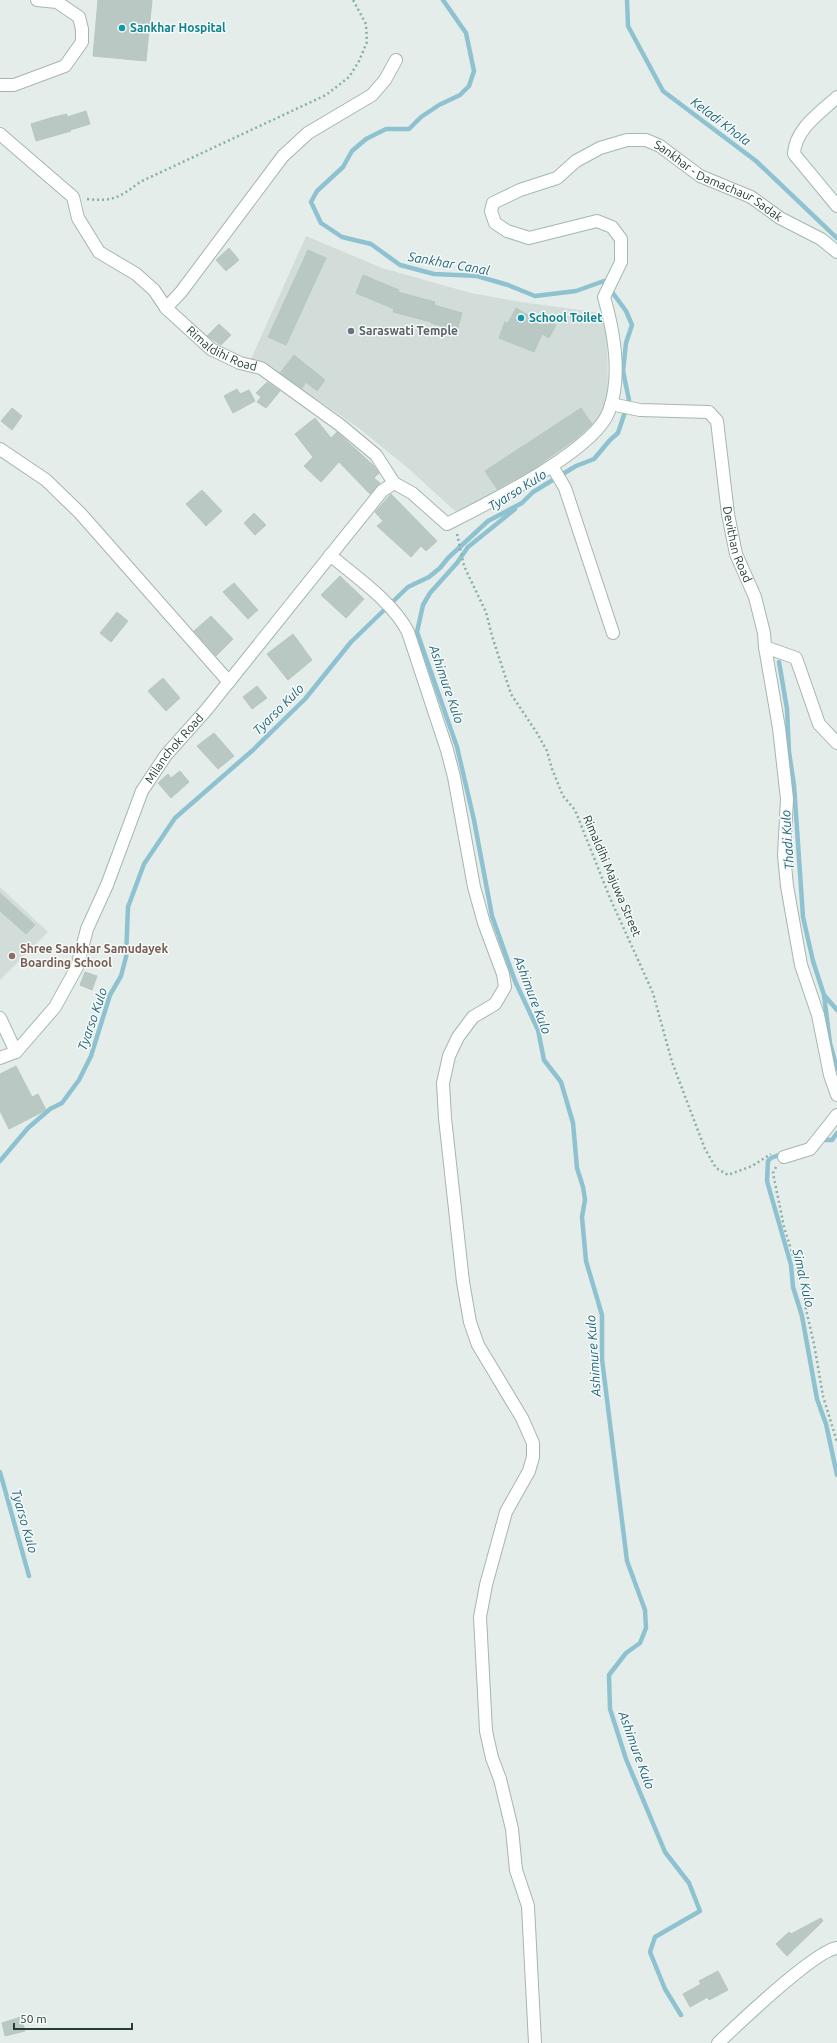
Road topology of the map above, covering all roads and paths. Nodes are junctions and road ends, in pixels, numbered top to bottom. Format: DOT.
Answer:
graph roads {
  1 [pos="37,0"];
  2 [pos="353,0"];
  3 [pos="396,60"];
  4 [pos="0,85"];
  5 [pos="837,97"];
  6 [pos="0,134"];
  7 [pos="73,198"];
  8 [pos="837,206"];
  9 [pos="837,252"];
  10 [pos="166,308"];
  11 [pos="616,405"];
  12 [pos="0,449"];
  13 [pos="552,466"];
  14 [pos="394,483"];
  15 [pos="457,533"];
  16 [pos="330,555"];
  17 [pos="614,634"];
  18 [pos="768,648"];
  19 [pos="229,682"];
  20 [pos="837,743"];
  21 [pos="0,1018"];
  22 [pos="16,1052"];
  23 [pos="0,1058"];
  24 [pos="837,1095"];
  25 [pos="837,1115"];
  26 [pos="781,1155"];
  27 [pos="837,1442"];
  28 [pos="837,1948"];
  29 [pos="535,2043"];
  30 [pos="718,2043"];
  1 -- 4 [label="street"];
  2 -- 7 [label="path"];
  3 -- 10 [label="street"];
  5 -- 8 [label="street"];
  6 -- 7 [label="street"];
  7 -- 10 [label="street, Rimaldihi Road"];
  9 -- 11 [label="street, Sankhar - Damachaur Sadak"];
  10 -- 14 [label="street, Rimaldihi Road"];
  11 -- 13 [label="street, Sankhar - Damachaur Sadak"];
  11 -- 18 [label="street, Devithan Road"];
  12 -- 19 [label="street"];
  13 -- 14 [label="street, Sankhar - Damachaur Sadak"];
  13 -- 17 [label="street"];
  14 -- 16 [label="street, Milanchok Road"];
  15 -- 26 [label="path, Rimaldihi Majuwa Street"];
  16 -- 19 [label="street, Milanchok Road"];
  16 -- 29 [label="street"];
  18 -- 20 [label="street"];
  18 -- 24 [label="street, Devithan Road"];
  19 -- 22 [label="street, Milanchok Road"];
  21 -- 22 [label="street"];
  22 -- 23 [label="street"];
  25 -- 26 [label="street"];
  26 -- 27 [label="path"];
  28 -- 30 [label="street"];
}
